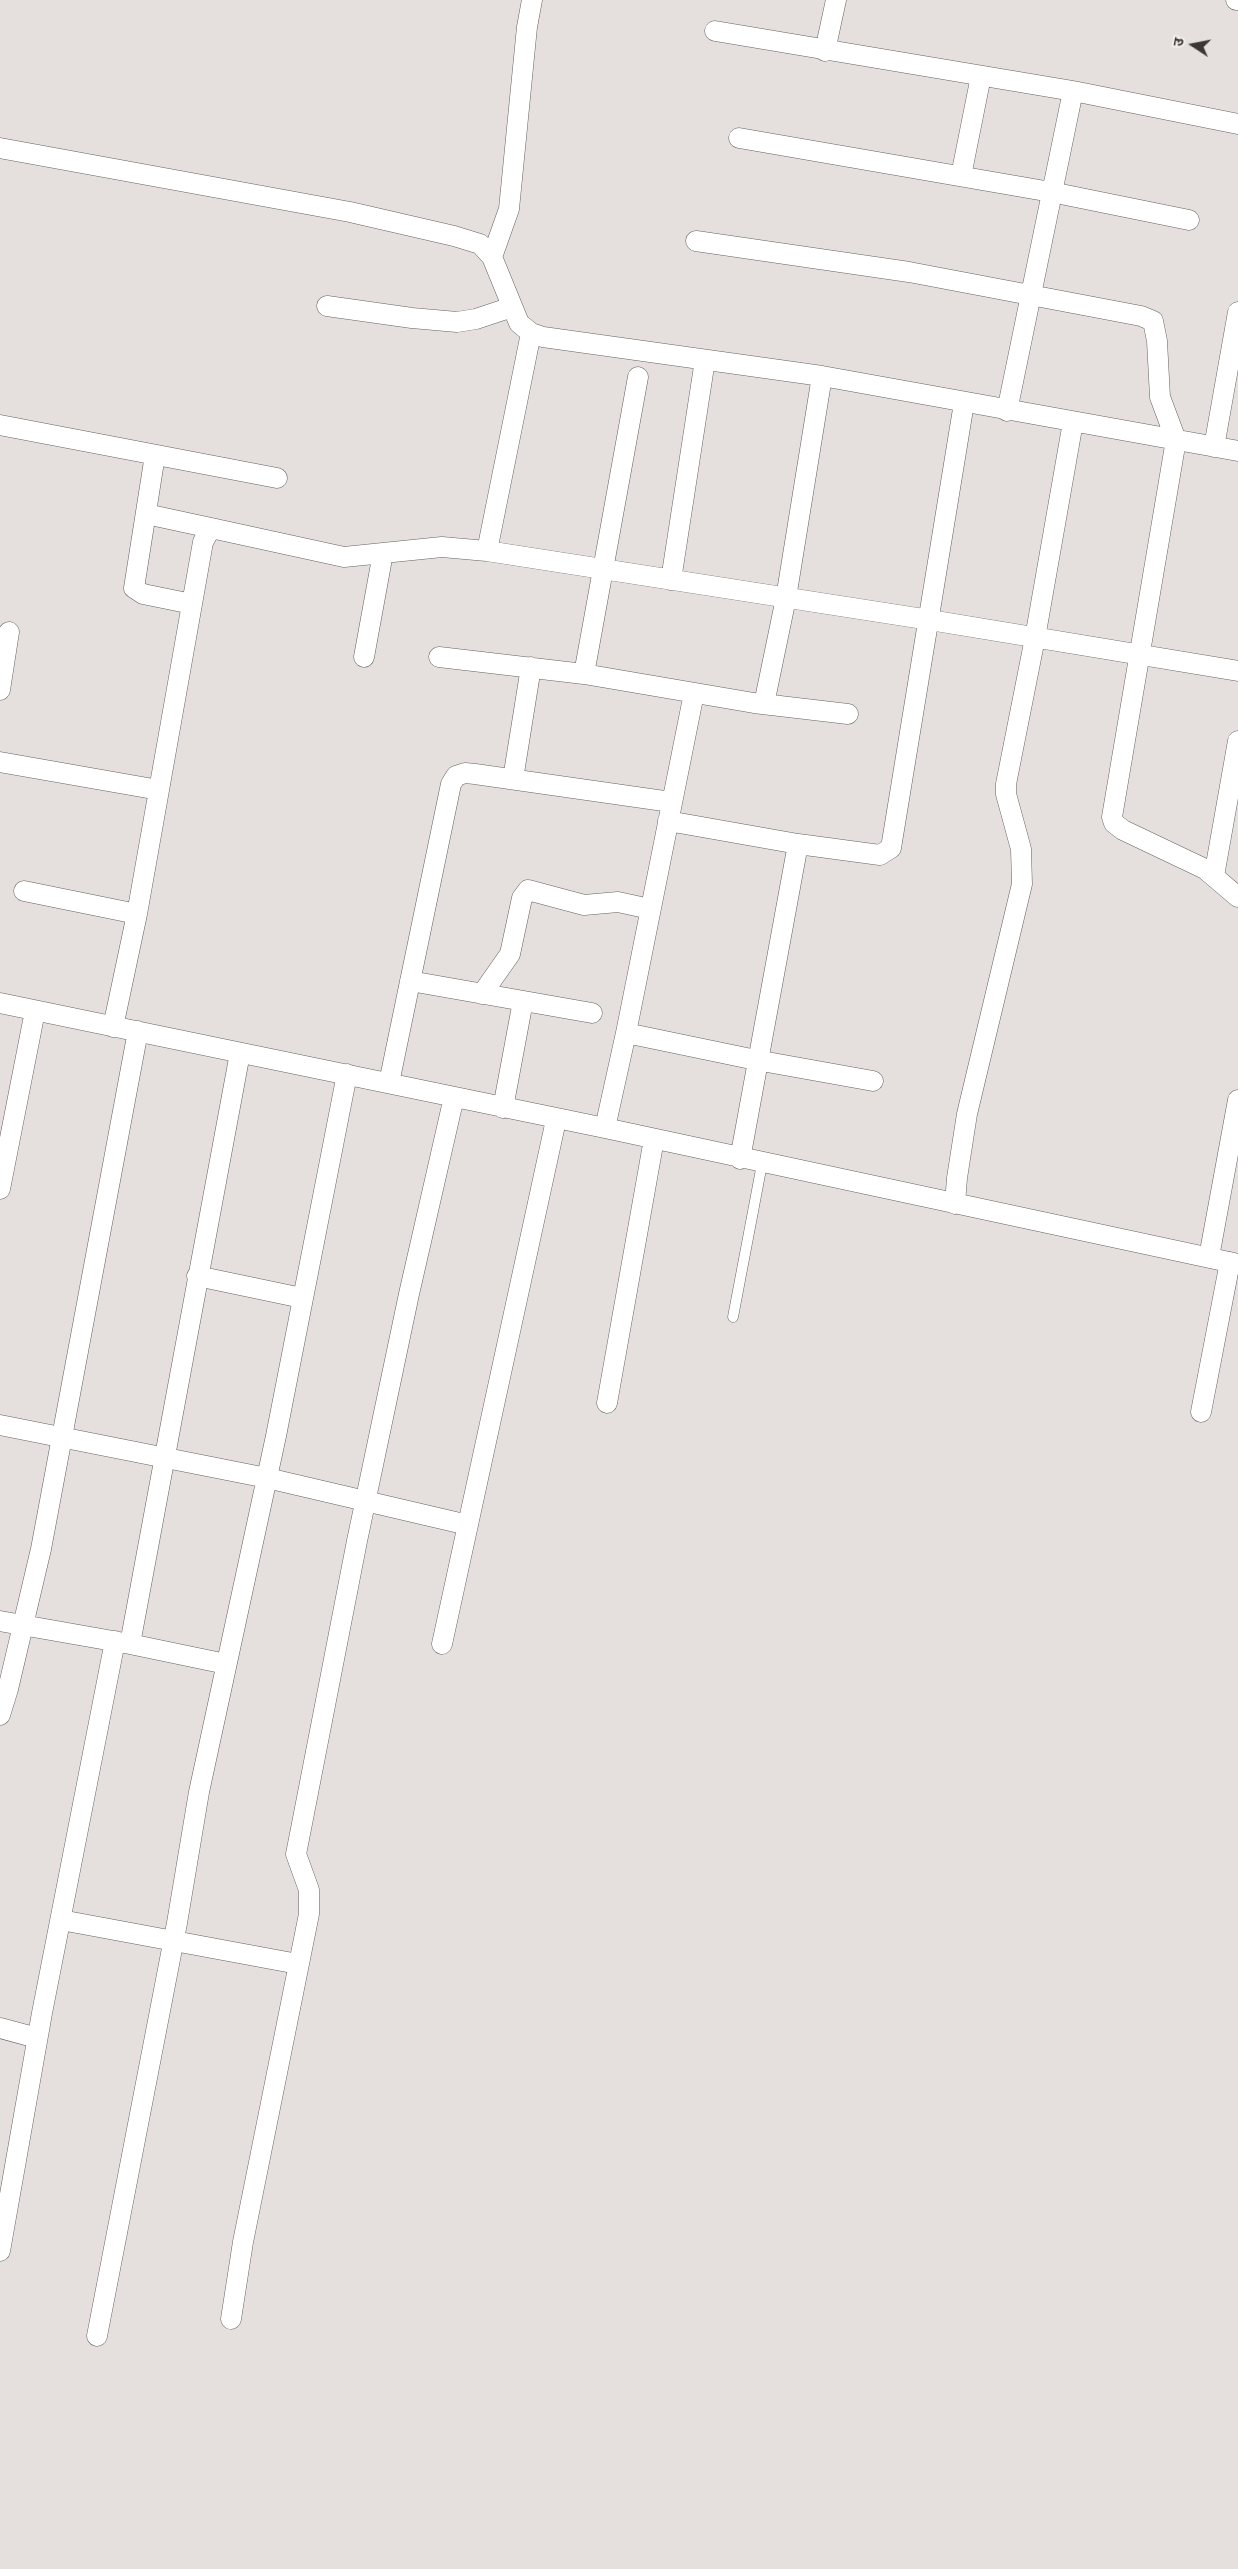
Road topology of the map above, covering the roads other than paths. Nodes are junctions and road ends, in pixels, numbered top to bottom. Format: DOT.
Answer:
graph roads {
  1 [pos="532,0"];
  2 [pos="836,0"];
  3 [pos="715,31"];
  4 [pos="825,51"];
  5 [pos="981,76"];
  6 [pos="1073,91"];
  7 [pos="1238,124"];
  8 [pos="739,138"];
  9 [pos="0,148"];
  10 [pos="960,176"];
  11 [pos="1051,192"];
  12 [pos="1189,220"];
  13 [pos="696,240"];
  14 [pos="492,257"];
  15 [pos="1030,295"];
  16 [pos="327,306"];
  17 [pos="512,307"];
  18 [pos="1238,312"];
  19 [pos="531,333"];
  20 [pos="705,360"];
  21 [pos="822,376"];
  22 [pos="638,377"];
  23 [pos="964,403"];
  24 [pos="1007,411"];
  25 [pos="1074,422"];
  26 [pos="0,425"];
  27 [pos="1176,440"];
  28 [pos="1214,447"];
  29 [pos="1238,451"];
  30 [pos="155,455"];
  31 [pos="278,478"];
  32 [pos="146,514"];
  33 [pos="211,528"];
  34 [pos="487,551"];
  35 [pos="383,553"];
  36 [pos="603,570"];
  37 [pos="671,580"];
  38 [pos="786,598"];
  39 [pos="192,604"];
  40 [pos="930,620"];
  41 [pos="9,632"];
  42 [pos="1035,638"];
  43 [pos="1139,655"];
  44 [pos="364,657"];
  45 [pos="439,657"];
  46 [pos="531,667"];
  47 [pos="1238,671"];
  48 [pos="584,674"];
  49 [pos="0,690"];
  50 [pos="694,693"];
  51 [pos="764,704"];
  52 [pos="848,714"];
  53 [pos="1238,741"];
  54 [pos="0,762"];
  55 [pos="513,780"];
  56 [pos="159,790"];
  57 [pos="670,811"];
  58 [pos="798,844"];
  59 [pos="1214,876"];
  60 [pos="24,891"];
  61 [pos="1238,896"];
  62 [pos="650,909"];
  63 [pos="137,914"];
  64 [pos="410,981"];
  65 [pos="482,994"];
  66 [pos="524,1001"];
  67 [pos="0,1003"];
  68 [pos="35,1011"];
  69 [pos="592,1013"];
  70 [pos="113,1027"];
  71 [pos="138,1031"];
  72 [pos="626,1033"];
  73 [pos="240,1053"];
  74 [pos="756,1060"];
  75 [pos="347,1074"];
  76 [pos="873,1080"];
  77 [pos="389,1083"];
  78 [pos="454,1097"];
  79 [pos="1238,1100"];
  80 [pos="503,1108"];
  81 [pos="556,1120"];
  82 [pos="605,1128"];
  83 [pos="654,1139"];
  84 [pos="740,1159"];
  85 [pos="762,1164"];
  86 [pos="0,1190"];
  87 [pos="955,1204"];
  88 [pos="1209,1258"];
  89 [pos="1234,1263"];
  90 [pos="197,1276"];
  91 [pos="302,1298"];
  92 [pos="732,1317"];
  93 [pos="607,1403"];
  94 [pos="1201,1412"];
  95 [pos="0,1425"];
  96 [pos="62,1436"];
  97 [pos="164,1457"];
  98 [pos="266,1478"];
  99 [pos="366,1500"];
  100 [pos="468,1525"];
  101 [pos="0,1621"];
  102 [pos="24,1624"];
  103 [pos="123,1643"];
  104 [pos="442,1644"];
  105 [pos="226,1664"];
  106 [pos="0,1714"];
  107 [pos="61,1920"];
  108 [pos="174,1942"];
  109 [pos="298,1964"];
  110 [pos="0,2028"];
  111 [pos="38,2038"];
  112 [pos="1,2238"];
  113 [pos="231,2319"];
  114 [pos="97,2336"];
  1 -- 14 [label="street"];
  2 -- 4 [label="street"];
  3 -- 4 [label="street"];
  4 -- 5 [label="street"];
  5 -- 6 [label="street"];
  5 -- 10 [label="street"];
  6 -- 7 [label="street"];
  6 -- 11 [label="street"];
  8 -- 10 [label="street"];
  9 -- 14 [label="street"];
  10 -- 11 [label="street"];
  11 -- 12 [label="street"];
  11 -- 15 [label="street"];
  13 -- 15 [label="street"];
  14 -- 17 [label="street"];
  15 -- 24 [label="street"];
  15 -- 27 [label="street"];
  16 -- 17 [label="street"];
  17 -- 19 [label="street"];
  18 -- 28 [label="street"];
  19 -- 20 [label="street"];
  19 -- 34 [label="street"];
  20 -- 21 [label="street"];
  20 -- 37 [label="street"];
  21 -- 23 [label="street"];
  21 -- 38 [label="street"];
  22 -- 36 [label="street"];
  23 -- 24 [label="street"];
  23 -- 40 [label="street"];
  24 -- 25 [label="street"];
  25 -- 27 [label="street"];
  25 -- 42 [label="street"];
  26 -- 30 [label="street"];
  27 -- 28 [label="street"];
  27 -- 43 [label="street"];
  28 -- 29 [label="street"];
  30 -- 31 [label="street"];
  30 -- 32 [label="street"];
  32 -- 33 [label="street"];
  32 -- 39 [label="street"];
  33 -- 35 [label="street"];
  33 -- 39 [label="street"];
  34 -- 35 [label="street"];
  34 -- 36 [label="street"];
  35 -- 44 [label="street"];
  36 -- 37 [label="street"];
  36 -- 48 [label="street"];
  37 -- 38 [label="street"];
  38 -- 40 [label="street"];
  38 -- 51 [label="street"];
  39 -- 56 [label="street"];
  40 -- 42 [label="street"];
  40 -- 58 [label="street"];
  41 -- 49 [label="street"];
  42 -- 43 [label="street"];
  42 -- 87 [label="street"];
  43 -- 47 [label="street"];
  43 -- 59 [label="street"];
  45 -- 46 [label="street"];
  46 -- 48 [label="street"];
  46 -- 55 [label="street"];
  48 -- 50 [label="street"];
  50 -- 51 [label="street"];
  50 -- 57 [label="street"];
  51 -- 52 [label="street"];
  53 -- 59 [label="street"];
  54 -- 56 [label="street"];
  55 -- 57 [label="street"];
  55 -- 64 [label="street"];
  56 -- 63 [label="street"];
  57 -- 58 [label="street"];
  57 -- 62 [label="street"];
  58 -- 74 [label="street"];
  59 -- 61 [label="street"];
  60 -- 63 [label="street"];
  62 -- 65 [label="street"];
  62 -- 72 [label="street"];
  63 -- 70 [label="street"];
  64 -- 65 [label="street"];
  64 -- 77 [label="street"];
  65 -- 66 [label="street"];
  66 -- 69 [label="street"];
  66 -- 80 [label="street"];
  67 -- 68 [label="street"];
  68 -- 70 [label="street"];
  68 -- 86 [label="street"];
  70 -- 71 [label="street"];
  71 -- 73 [label="street"];
  71 -- 96 [label="street"];
  72 -- 74 [label="street"];
  72 -- 82 [label="street"];
  73 -- 75 [label="street"];
  73 -- 90 [label="street"];
  74 -- 76 [label="street"];
  74 -- 84 [label="street"];
  75 -- 77 [label="street"];
  75 -- 91 [label="street"];
  77 -- 78 [label="street"];
  78 -- 80 [label="street"];
  78 -- 99 [label="street"];
  79 -- 88 [label="street"];
  80 -- 81 [label="street"];
  81 -- 82 [label="street"];
  81 -- 100 [label="street"];
  82 -- 83 [label="street"];
  83 -- 84 [label="street"];
  83 -- 93 [label="street"];
  84 -- 85 [label="street"];
  85 -- 87 [label="street"];
  85 -- 92 [label="lane"];
  87 -- 88 [label="street"];
  88 -- 89 [label="street"];
  89 -- 94 [label="street"];
  90 -- 91 [label="street"];
  90 -- 97 [label="street"];
  91 -- 98 [label="street"];
  95 -- 96 [label="street"];
  96 -- 97 [label="street"];
  96 -- 102 [label="street"];
  97 -- 98 [label="street"];
  97 -- 103 [label="street"];
  98 -- 99 [label="street"];
  98 -- 105 [label="street"];
  99 -- 100 [label="street"];
  99 -- 109 [label="street"];
  100 -- 104 [label="street"];
  101 -- 102 [label="street"];
  102 -- 103 [label="street"];
  102 -- 106 [label="street"];
  103 -- 105 [label="street"];
  103 -- 107 [label="street"];
  105 -- 108 [label="street"];
  107 -- 108 [label="street"];
  107 -- 111 [label="street"];
  108 -- 109 [label="street"];
  108 -- 114 [label="street"];
  109 -- 113 [label="street"];
  110 -- 111 [label="street"];
  111 -- 112 [label="street"];
}
